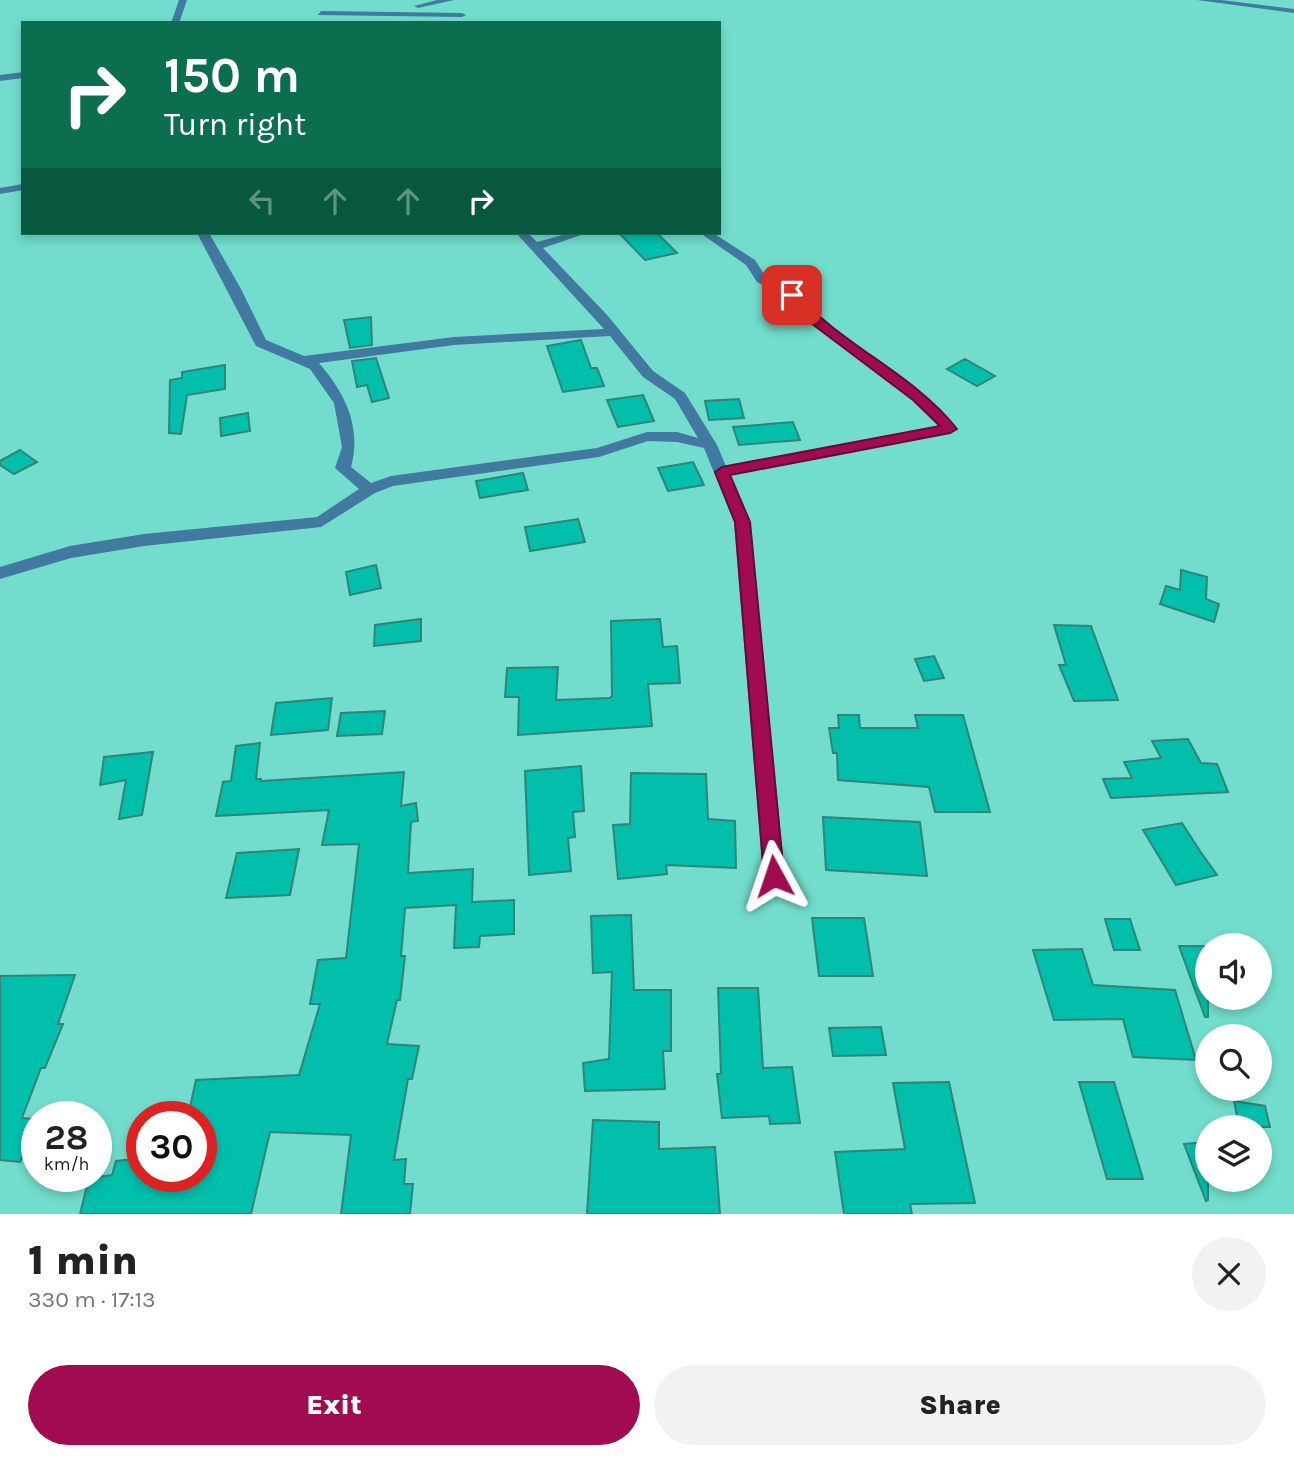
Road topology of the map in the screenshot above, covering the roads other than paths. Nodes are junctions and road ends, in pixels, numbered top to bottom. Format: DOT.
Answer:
graph roads {
  1 [pos="183,0"];
  2 [pos="314,0"];
  3 [pos="450,0"];
  4 [pos="1200,0"];
  5 [pos="1294,11"];
  6 [pos="384,12"];
  7 [pos="321,13"];
  8 [pos="463,15"];
  9 [pos="176,21"];
  10 [pos="323,21"];
  11 [pos="336,21"];
  12 [pos="21,75"];
  13 [pos="0,78"];
  14 [pos="21,187"];
  15 [pos="0,191"];
  16 [pos="204,235"];
  17 [pos="524,235"];
  18 [pos="575,235"];
  19 [pos="709,235"];
  20 [pos="536,247"];
  21 [pos="614,332"];
  22 [pos="301,361"];
  23 [pos="710,444"];
  24 [pos="722,472"];
  25 [pos="369,489"];
  26 [pos="0,573"];
  27 [pos="774,876"];
  1 -- 9 [label="street"];
  2 -- 7 [label="street"];
  3 -- 6 [label="street"];
  4 -- 5 [label="street"];
  6 -- 7 [label="street"];
  6 -- 8 [label="street"];
  6 -- 11 [label="street"];
  7 -- 10 [label="street"];
  12 -- 13 [label="street"];
  14 -- 15 [label="street"];
  16 -- 22 [label="street"];
  17 -- 20 [label="street"];
  18 -- 20 [label="street"];
  19 -- 24 [label="street"];
  20 -- 21 [label="street"];
  21 -- 22 [label="street"];
  21 -- 23 [label="street"];
  22 -- 25 [label="street"];
  23 -- 24 [label="street"];
  23 -- 25 [label="street"];
  24 -- 27 [label="street"];
  25 -- 26 [label="street"];
}
